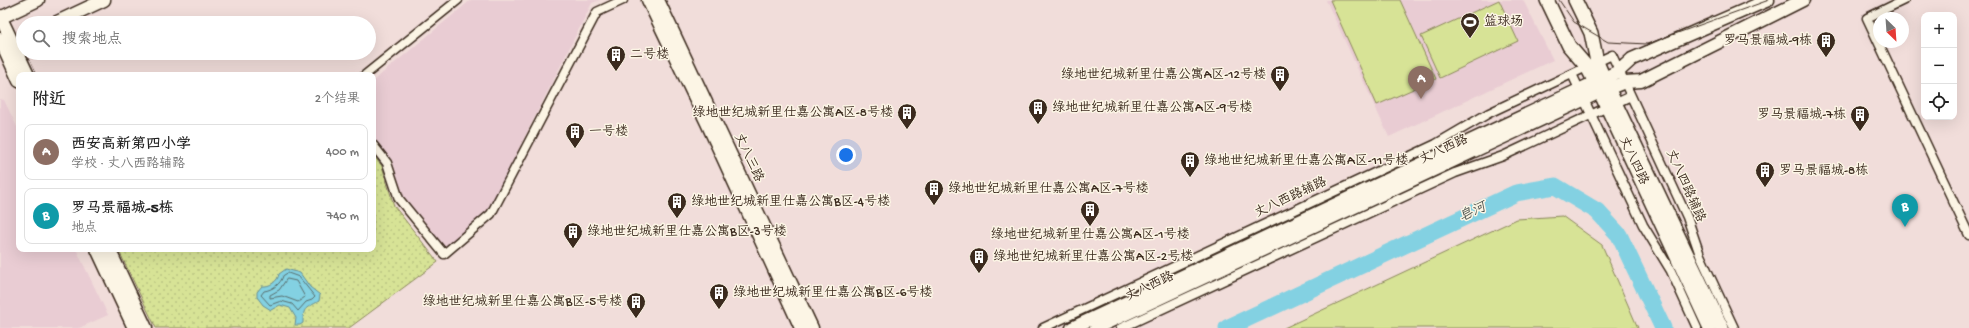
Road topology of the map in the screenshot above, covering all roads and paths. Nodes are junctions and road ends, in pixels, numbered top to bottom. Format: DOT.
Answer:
graph roads {
  1 [pos="38,0"];
  2 [pos="104,0"];
  3 [pos="458,0"];
  4 [pos="623,0"];
  5 [pos="648,0"];
  6 [pos="658,0"];
  7 [pos="1547,0"];
  8 [pos="1575,0"];
  9 [pos="1768,0"];
  10 [pos="1803,0"];
  11 [pos="1904,0"];
  12 [pos="70,16"];
  13 [pos="0,17"];
  14 [pos="8,43"];
  15 [pos="1612,55"];
  16 [pos="16,56"];
  17 [pos="19,60"];
  18 [pos="1592,64"];
  19 [pos="1619,71"];
  20 [pos="16,72"];
  21 [pos="26,72"];
  22 [pos="369,72"];
  23 [pos="1572,74"];
  24 [pos="1625,82"];
  25 [pos="1602,85"];
  26 [pos="1582,94"];
  27 [pos="1631,96"];
  28 [pos="1612,105"];
  29 [pos="1592,115"];
  30 [pos="376,150"];
  31 [pos="1969,235"];
  32 [pos="98,252"];
  33 [pos="110,252"];
  34 [pos="134,328"];
  35 [pos="146,328"];
  36 [pos="801,328"];
  37 [pos="812,328"];
  38 [pos="1043,328"];
  39 [pos="1072,328"];
  40 [pos="1096,328"];
  41 [pos="1121,328"];
  42 [pos="1697,328"];
  43 [pos="1710,328"];
  44 [pos="1722,328"];
  45 [pos="1734,328"];
  1 -- 13 [label="main road"];
  2 -- 12 [label="main road"];
  3 -- 22 [label="street"];
  4 -- 30 [label="street"];
  5 -- 36 [label="main road, 丈八三路"];
  6 -- 37 [label="main road, 丈八三路"];
  7 -- 18 [label="main road, 丈八四路"];
  8 -- 18 [label="main road, 丈八四路"];
  9 -- 19 [label="main road, 丈八西路"];
  10 -- 24 [label="main road, 丈八西路"];
  11 -- 31 [label="street"];
  13 -- 14 [label="main road"];
  14 -- 16 [label="main road"];
  14 -- 20 [label="main road"];
  15 -- 18 [label="street, 丈八西路辅路"];
  15 -- 19 [label="street, 丈八四路辅路"];
  17 -- 21 [label="main road"];
  18 -- 23 [label="street, 丈八西路辅路"];
  18 -- 25 [label="main road, 丈八四路"];
  19 -- 24 [label="street, 丈八四路辅路"];
  19 -- 25 [label="main road, 丈八西路"];
  23 -- 26 [label="street"];
  23 -- 38 [label="street, 丈八西路辅路"];
  24 -- 25 [label="main road, 丈八西路"];
  24 -- 27 [label="street, 丈八四路辅路"];
  25 -- 26 [label="main road, 丈八西路"];
  25 -- 28 [label="main road, 丈八四路"];
  26 -- 29 [label="street"];
  26 -- 39 [label="main road, 丈八西路"];
  26 -- 40 [label="main road, 丈八西路"];
  27 -- 28 [label="street"];
  27 -- 45 [label="street, 丈八四路辅路"];
  28 -- 29 [label="street"];
  28 -- 43 [label="main road, 丈八四路"];
  28 -- 44 [label="main road, 丈八四路"];
  29 -- 41 [label="street"];
  29 -- 42 [label="street"];
  32 -- 34 [label="main road"];
  33 -- 35 [label="main road"];
}
